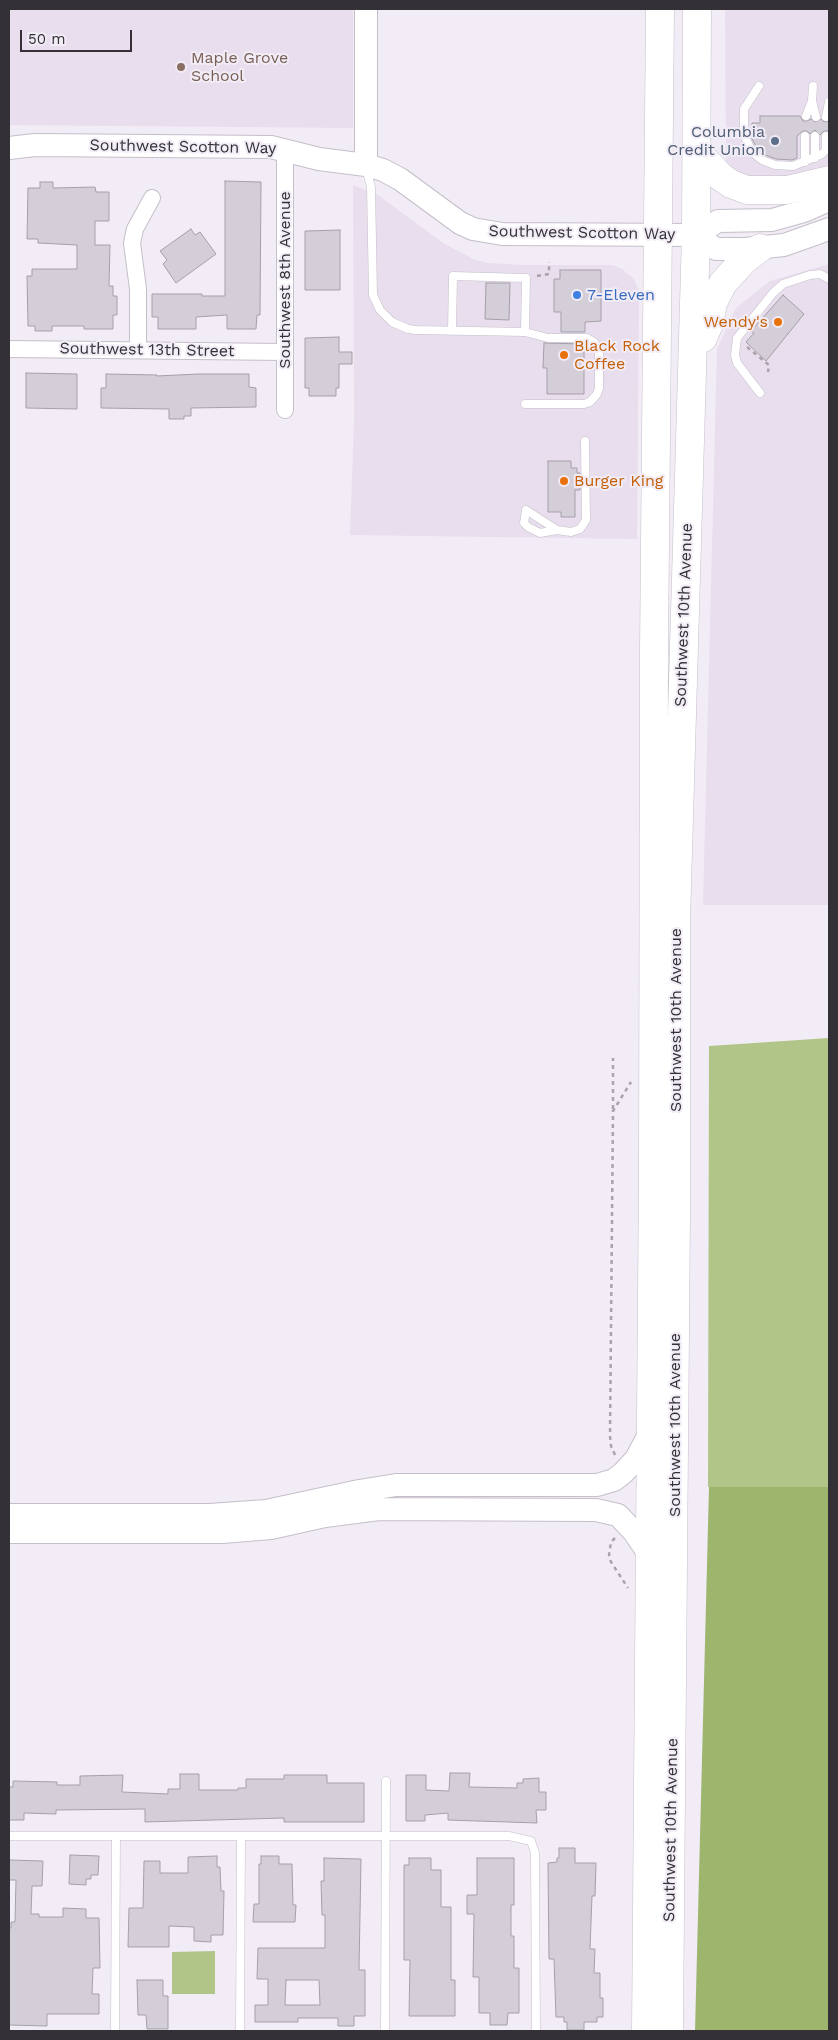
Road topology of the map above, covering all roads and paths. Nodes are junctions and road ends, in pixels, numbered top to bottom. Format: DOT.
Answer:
graph roads {
  1 [pos="366,9"];
  2 [pos="660,9"];
  3 [pos="697,9"];
  4 [pos="760,86"];
  5 [pos="813,86"];
  6 [pos="812,100"];
  7 [pos="829,102"];
  8 [pos="806,116"];
  9 [pos="816,117"];
  10 [pos="826,117"];
  11 [pos="805,136"];
  12 [pos="816,136"];
  13 [pos="826,136"];
  14 [pos="9,148"];
  15 [pos="827,148"];
  16 [pos="285,150"];
  17 [pos="698,152"];
  18 [pos="805,162"];
  19 [pos="366,165"];
  20 [pos="822,169"];
  21 [pos="152,198"];
  22 [pos="829,200"];
  23 [pos="829,229"];
  24 [pos="658,235"];
  25 [pos="696,235"];
  26 [pos="760,248"];
  27 [pos="549,262"];
  28 [pos="526,278"];
  29 [pos="829,279"];
  30 [pos="452,331"];
  31 [pos="525,332"];
  32 [pos="744,344"];
  33 [pos="9,349"];
  34 [pos="138,350"];
  35 [pos="285,352"];
  36 [pos="692,365"];
  37 [pos="768,372"];
  38 [pos="760,393"];
  39 [pos="525,404"];
  40 [pos="285,410"];
  41 [pos="585,440"];
  42 [pos="557,530"];
  43 [pos="613,1058"];
  44 [pos="632,1080"];
  45 [pos="613,1111"];
  46 [pos="651,1431"];
  47 [pos="615,1454"];
  48 [pos="9,1515"];
  49 [pos="9,1532"];
  50 [pos="617,1537"];
  51 [pos="649,1554"];
  52 [pos="648,1615"];
  53 [pos="386,1781"];
  54 [pos="9,1836"];
  55 [pos="116,1836"];
  56 [pos="241,1836"];
  57 [pos="386,1836"];
  58 [pos="115,2031"];
  59 [pos="240,2031"];
  60 [pos="385,2031"];
  61 [pos="536,2031"];
  62 [pos="646,2031"];
  63 [pos="669,2031"];
  1 -- 19 [label="street"];
  2 -- 24 [label="highway, Southwest 10th Avenue"];
  3 -- 17 [label="highway, Southwest 10th Avenue"];
  4 -- 18 [label="lane"];
  5 -- 6 [label="lane"];
  6 -- 8 [label="lane"];
  6 -- 9 [label="lane"];
  7 -- 10 [label="lane"];
  11 -- 18 [label="lane"];
  12 -- 20 [label="lane"];
  13 -- 15 [label="lane"];
  14 -- 16 [label="street, Southwest Scotton Way"];
  15 -- 20 [label="lane"];
  16 -- 19 [label="street, Southwest Scotton Way"];
  16 -- 35 [label="street, Southwest 8th Avenue"];
  17 -- 20 [label="highway"];
  17 -- 25 [label="highway, Southwest 10th Avenue"];
  18 -- 20 [label="lane"];
  19 -- 24 [label="street, Southwest Scotton Way"];
  19 -- 30 [label="lane"];
  21 -- 34 [label="street"];
  22 -- 25 [label="street, Southwest Scotton Way"];
  23 -- 26 [label="street, Southwest Scotton Way"];
  24 -- 25 [label="street, Southwest Scotton Way"];
  24 -- 46 [label="highway, Southwest 10th Avenue"];
  25 -- 26 [label="street, Southwest Scotton Way"];
  25 -- 36 [label="highway, Southwest 10th Avenue"];
  26 -- 36 [label="highway"];
  27 -- 28 [label="path"];
  28 -- 30 [label="lane"];
  28 -- 31 [label="lane"];
  29 -- 38 [label="lane"];
  30 -- 31 [label="lane"];
  31 -- 39 [label="lane"];
  32 -- 37 [label="path"];
  33 -- 34 [label="street, Southwest 13th Street"];
  34 -- 35 [label="street, Southwest 13th Street"];
  35 -- 40 [label="street, Southwest 8th Avenue"];
  36 -- 63 [label="highway, Southwest 10th Avenue"];
  41 -- 42 [label="lane"];
  42 -- 42 [label="lane"];
  43 -- 45 [label="path"];
  44 -- 45 [label="path"];
  45 -- 47 [label="path"];
  46 -- 48 [label="street"];
  46 -- 51 [label="highway, Southwest 10th Avenue"];
  49 -- 51 [label="street"];
  50 -- 52 [label="path"];
  51 -- 52 [label="highway, Southwest 10th Avenue"];
  52 -- 62 [label="highway, Southwest 10th Avenue"];
  53 -- 57 [label="lane"];
  54 -- 55 [label="lane"];
  55 -- 56 [label="lane"];
  55 -- 58 [label="lane"];
  56 -- 57 [label="lane"];
  56 -- 59 [label="lane"];
  57 -- 60 [label="lane"];
  57 -- 61 [label="lane"];
}
